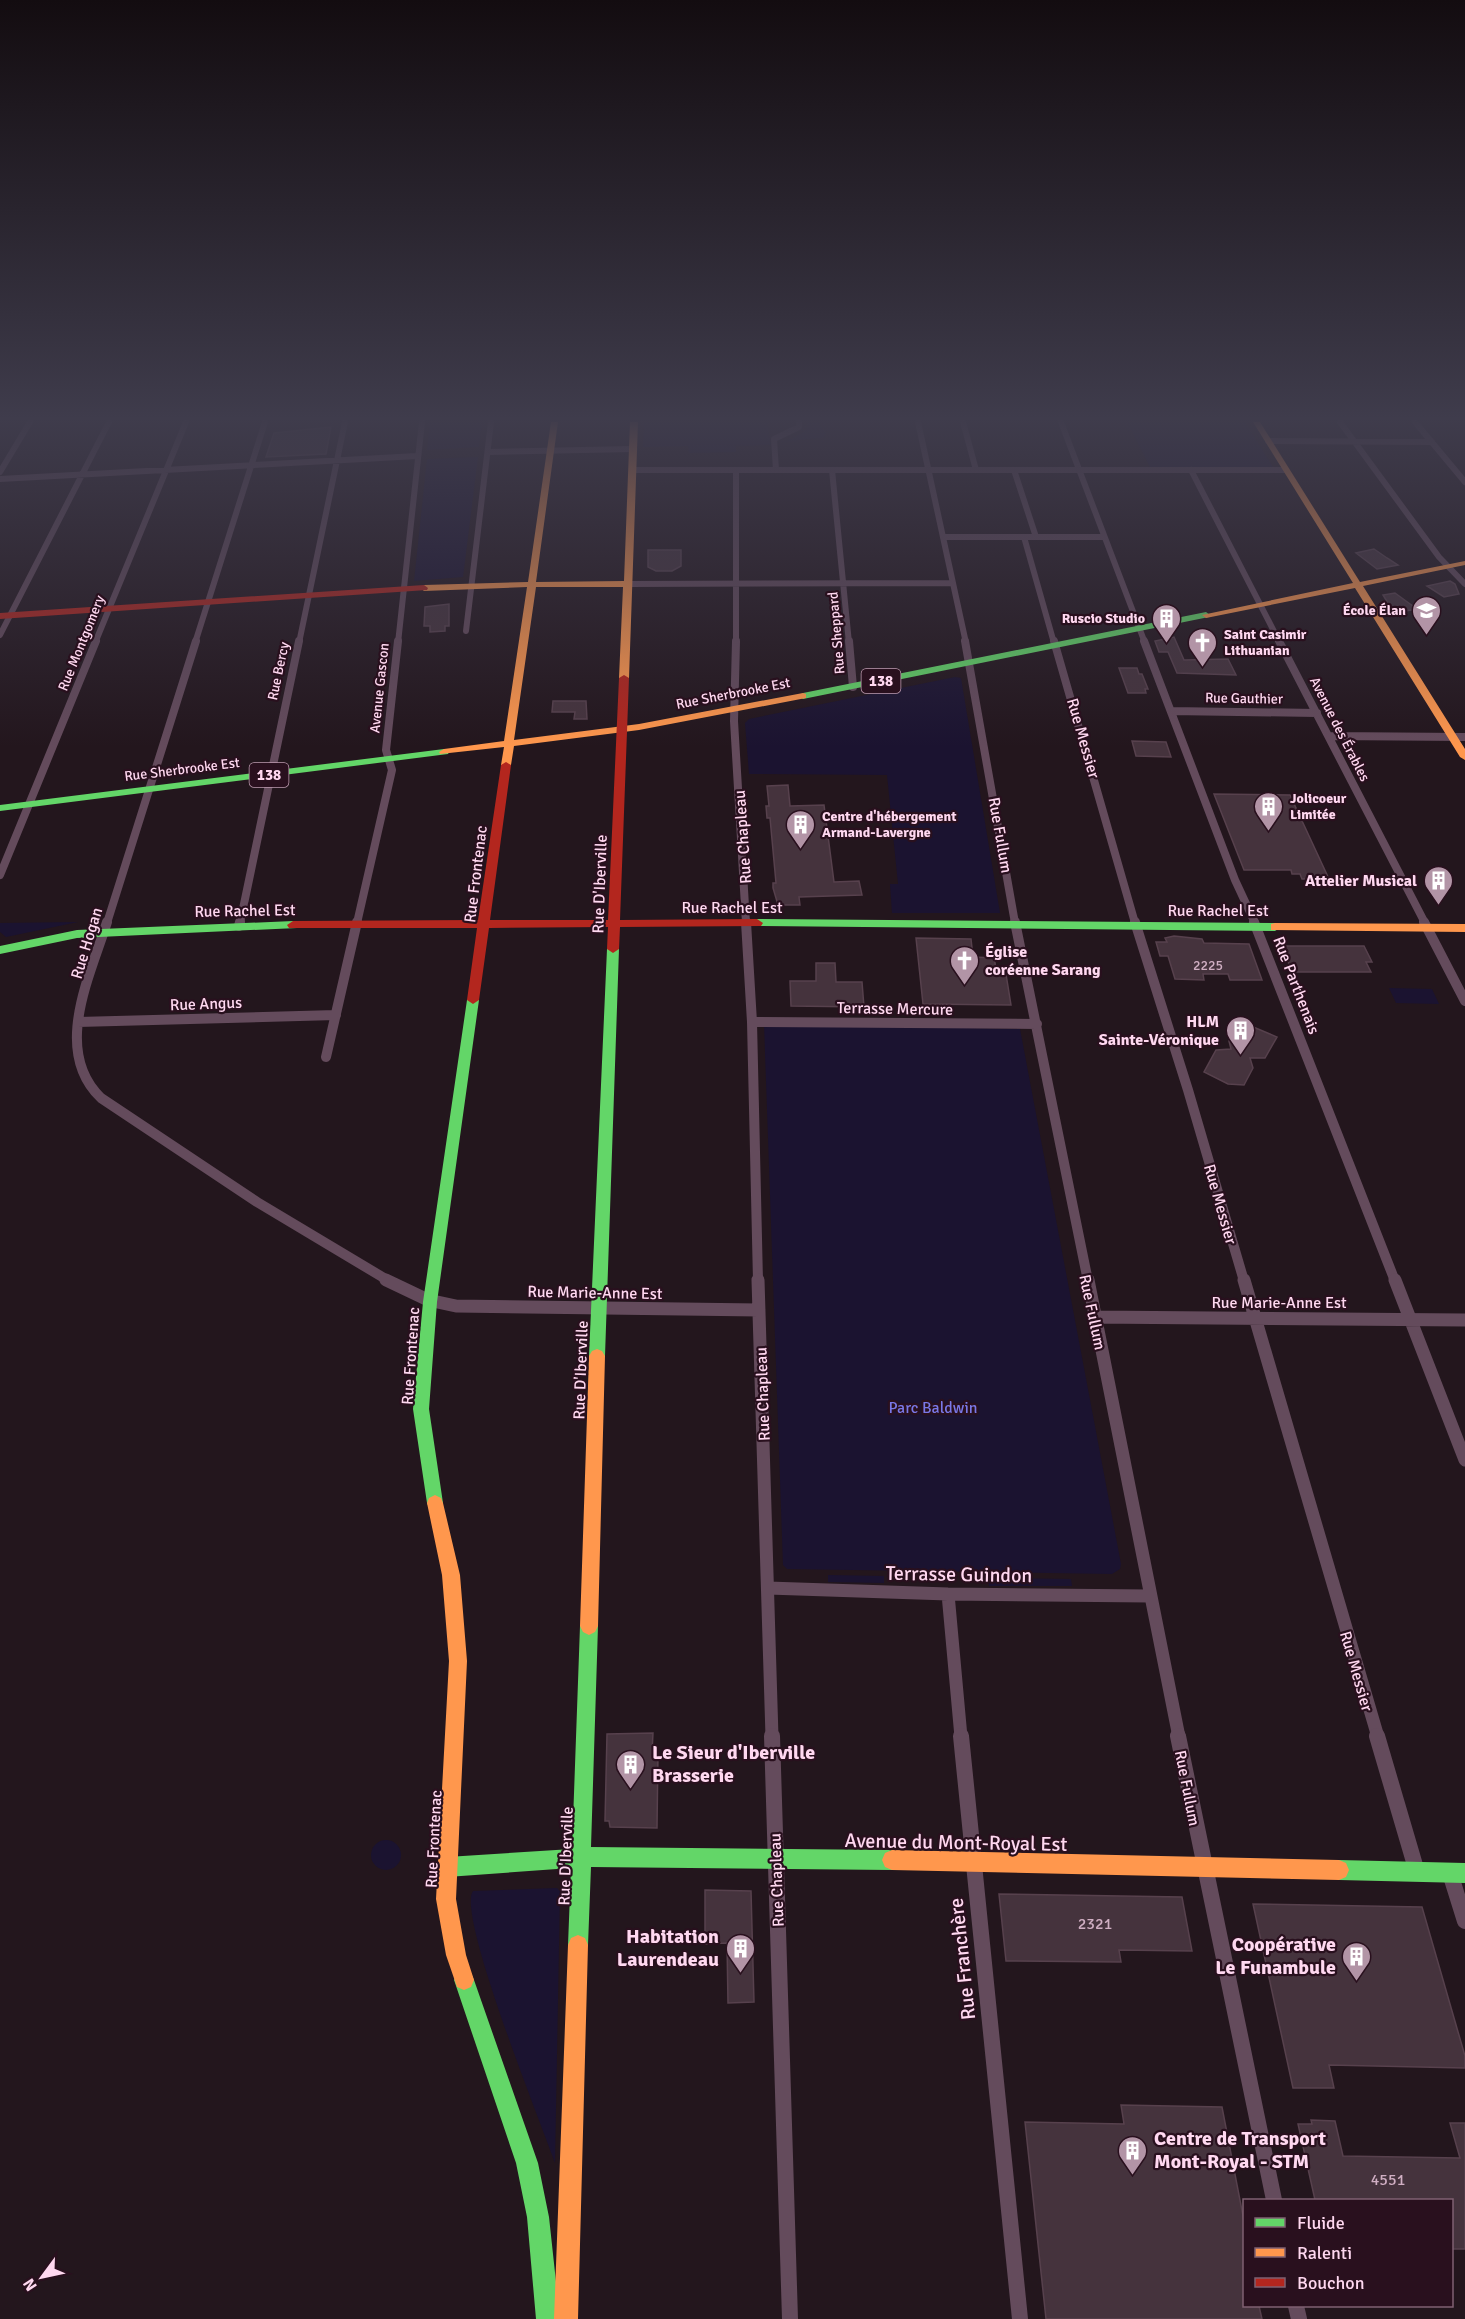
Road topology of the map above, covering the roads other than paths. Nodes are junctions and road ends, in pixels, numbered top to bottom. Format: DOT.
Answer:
graph roads {
  1 [pos="52,530"];
  2 [pos="142,530"];
  3 [pos="231,530"];
  4 [pos="321,530"];
  5 [pos="410,530"];
  6 [pos="479,530"];
  7 [pos="539,530"];
  8 [pos="630,530"];
  9 [pos="735,530"];
  10 [pos="838,530"];
  11 [pos="941,530"];
  12 [pos="1034,530"];
  13 [pos="1100,530"];
  14 [pos="1222,530"];
  15 [pos="1324,530"];
  16 [pos="1419,530"];
  17 [pos="943,537"];
  18 [pos="1024,537"];
  19 [pos="1036,537"];
  20 [pos="1103,537"];
  21 [pos="1465,563"];
  22 [pos="1449,567"];
  23 [pos="735,583"];
  24 [pos="952,583"];
  25 [pos="531,584"];
  26 [pos="628,584"];
  27 [pos="843,584"];
  28 [pos="1465,584"];
  29 [pos="472,585"];
  30 [pos="1358,585"];
  31 [pos="404,589"];
  32 [pos="308,594"];
  33 [pos="210,601"];
  34 [pos="1260,604"];
  35 [pos="110,607"];
  36 [pos="5,616"];
  37 [pos="1140,629"];
  38 [pos="466,631"];
  39 [pos="0,635"];
  40 [pos="1057,645"];
  41 [pos="970,663"];
  42 [pos="853,687"];
  43 [pos="735,710"];
  44 [pos="1172,711"];
  45 [pos="1317,713"];
  46 [pos="622,730"];
  47 [pos="1329,736"];
  48 [pos="1459,737"];
  49 [pos="509,744"];
  50 [pos="1465,757"];
  51 [pos="389,759"];
  52 [pos="270,774"];
  53 [pos="149,790"];
  54 [pos="29,805"];
  55 [pos="0,808"];
  56 [pos="0,875"];
  57 [pos="614,922"];
  58 [pos="486,923"];
  59 [pos="747,923"];
  60 [pos="357,924"];
  61 [pos="1017,925"];
  62 [pos="239,926"];
  63 [pos="1137,926"];
  64 [pos="1256,927"];
  65 [pos="1428,927"];
  66 [pos="1465,928"];
  67 [pos="105,931"];
  68 [pos="0,950"];
  69 [pos="1465,1001"];
  70 [pos="336,1015"];
  71 [pos="78,1022"];
  72 [pos="752,1022"];
  73 [pos="1037,1024"];
  74 [pos="326,1057"];
  75 [pos="430,1302"];
  76 [pos="599,1310"];
  77 [pos="759,1310"];
  78 [pos="1094,1317"];
  79 [pos="1254,1319"];
  80 [pos="1410,1319"];
  81 [pos="1465,1320"];
  82 [pos="1465,1460"];
  83 [pos="768,1588"];
  84 [pos="948,1594"];
  85 [pos="1150,1596"];
  86 [pos="581,1857"];
  87 [pos="776,1859"];
  88 [pos="972,1861"];
  89 [pos="447,1867"];
  90 [pos="1206,1867"];
  91 [pos="1418,1872"];
  92 [pos="1458,1873"];
  93 [pos="1465,1921"];
  94 [pos="1275,2199"];
  95 [pos="548,2319"];
  96 [pos="566,2319"];
  97 [pos="790,2319"];
  98 [pos="1020,2319"];
  1 -- 36 [label="street"];
  2 -- 35 [label="street, Rue Montgomery"];
  3 -- 33 [label="street, Rue Hogan"];
  4 -- 32 [label="street, Rue Bercy"];
  5 -- 31 [label="street, Avenue Gascon"];
  6 -- 29 [label="street"];
  7 -- 25 [label="main road, Rue Frontenac"];
  8 -- 26 [label="main road, Rue D'Iberville"];
  9 -- 23 [label="street, Rue Chapleau"];
  10 -- 27 [label="street, Rue Sheppard"];
  11 -- 17 [label="street, Rue Fullum"];
  12 -- 19 [label="street"];
  13 -- 20 [label="street, Rue Parthenais"];
  14 -- 34 [label="street, Avenue des Érables"];
  15 -- 30 [label="main road"];
  16 -- 22 [label="street"];
  17 -- 18 [label="street"];
  17 -- 24 [label="street, Rue Fullum"];
  18 -- 19 [label="street"];
  18 -- 40 [label="street, Rue Messier"];
  19 -- 20 [label="street"];
  20 -- 37 [label="street, Rue Parthenais"];
  21 -- 22 [label="main road, Rue Sherbrooke Est / 138"];
  22 -- 28 [label="street"];
  22 -- 30 [label="main road, Rue Sherbrooke Est / 138"];
  23 -- 26 [label="street"];
  23 -- 27 [label="street"];
  23 -- 43 [label="street, Rue Chapleau"];
  24 -- 27 [label="street"];
  24 -- 41 [label="street, Rue Fullum"];
  25 -- 26 [label="main road"];
  25 -- 29 [label="main road"];
  25 -- 49 [label="main road, Rue Frontenac"];
  26 -- 46 [label="main road, Rue D'Iberville"];
  27 -- 42 [label="street, Rue Sheppard"];
  29 -- 31 [label="main road"];
  29 -- 38 [label="street"];
  30 -- 34 [label="main road, Rue Sherbrooke Est / 138"];
  30 -- 48 [label="main road"];
  31 -- 32 [label="main road"];
  31 -- 51 [label="street, Avenue Gascon"];
  32 -- 33 [label="main road"];
  32 -- 52 [label="street, Rue Bercy"];
  33 -- 35 [label="main road"];
  33 -- 53 [label="street, Rue Hogan"];
  34 -- 37 [label="main road, Rue Sherbrooke Est / 138"];
  34 -- 45 [label="street, Avenue des Érables"];
  35 -- 36 [label="main road"];
  35 -- 54 [label="street, Rue Montgomery"];
  36 -- 39 [label="street"];
  37 -- 40 [label="main road, Rue Sherbrooke Est / 138"];
  37 -- 44 [label="street, Rue Parthenais"];
  40 -- 41 [label="main road, Rue Sherbrooke Est / 138"];
  40 -- 63 [label="street, Rue Messier"];
  41 -- 42 [label="main road, Rue Sherbrooke Est / 138"];
  41 -- 61 [label="street, Rue Fullum"];
  42 -- 43 [label="main road, Rue Sherbrooke Est / 138"];
  43 -- 46 [label="main road, Rue Sherbrooke Est / 138"];
  43 -- 59 [label="street, Rue Chapleau"];
  44 -- 45 [label="street, Rue Gauthier"];
  44 -- 64 [label="street, Rue Parthenais"];
  45 -- 47 [label="street, Avenue des Érables"];
  46 -- 49 [label="main road, Rue Sherbrooke Est / 138"];
  46 -- 57 [label="main road, Rue D'Iberville"];
  47 -- 48 [label="street"];
  47 -- 65 [label="street, Avenue des Érables"];
  48 -- 50 [label="main road"];
  49 -- 51 [label="main road, Rue Sherbrooke Est / 138"];
  49 -- 58 [label="main road, Rue Frontenac"];
  51 -- 52 [label="main road, Rue Sherbrooke Est / 138"];
  51 -- 60 [label="street, Avenue Gascon"];
  52 -- 53 [label="main road, Rue Sherbrooke Est / 138"];
  52 -- 62 [label="street, Rue Bercy"];
  53 -- 54 [label="main road, Rue Sherbrooke Est / 138"];
  53 -- 67 [label="street, Rue Hogan"];
  54 -- 55 [label="main road, Rue Sherbrooke Est / 138"];
  54 -- 56 [label="street, Rue Montgomery"];
  57 -- 58 [label="main road, Rue Rachel Est"];
  57 -- 59 [label="main road, Rue Rachel Est"];
  57 -- 76 [label="main road, Rue D'Iberville"];
  58 -- 60 [label="main road, Rue Rachel Est"];
  58 -- 75 [label="main road, Rue Frontenac"];
  59 -- 61 [label="main road, Rue Rachel Est"];
  59 -- 72 [label="street, Rue Chapleau"];
  60 -- 62 [label="main road, Rue Rachel Est"];
  60 -- 70 [label="street, Avenue Gascon"];
  61 -- 63 [label="main road, Rue Rachel Est"];
  61 -- 73 [label="street, Rue Fullum"];
  62 -- 67 [label="main road, Rue Rachel Est"];
  63 -- 64 [label="main road, Rue Rachel Est"];
  63 -- 79 [label="street, Rue Messier"];
  64 -- 65 [label="main road, Rue Rachel Est"];
  64 -- 80 [label="street, Rue Parthenais"];
  65 -- 66 [label="main road, Rue Rachel Est"];
  65 -- 69 [label="street, Avenue des Érables"];
  67 -- 68 [label="main road, Rue Rachel Est"];
  67 -- 71 [label="street, Rue Hogan"];
  70 -- 71 [label="street, Rue Angus"];
  70 -- 74 [label="street, Avenue Gascon"];
  71 -- 75 [label="street, Rue Hogan"];
  72 -- 73 [label="street, Terrasse Mercure"];
  72 -- 77 [label="street, Rue Chapleau"];
  73 -- 78 [label="street, Rue Fullum"];
  75 -- 76 [label="street, Rue Marie-Anne Est"];
  75 -- 89 [label="main road, Rue Frontenac"];
  76 -- 77 [label="street, Rue Marie-Anne Est"];
  76 -- 86 [label="main road, Rue D'Iberville"];
  77 -- 83 [label="street, Rue Chapleau"];
  78 -- 79 [label="street, Rue Marie-Anne Est"];
  78 -- 85 [label="street, Rue Fullum"];
  79 -- 80 [label="street, Rue Marie-Anne Est"];
  79 -- 91 [label="street, Rue Messier"];
  80 -- 81 [label="street, Rue Marie-Anne Est"];
  80 -- 82 [label="street, Rue Parthenais"];
  83 -- 84 [label="street, Terrasse Guindon"];
  83 -- 87 [label="street, Rue Chapleau"];
  84 -- 85 [label="street, Terrasse Guindon"];
  84 -- 88 [label="street, Rue Franchère"];
  85 -- 90 [label="street, Rue Fullum"];
  86 -- 87 [label="main road, Avenue du Mont-Royal Est"];
  86 -- 89 [label="main road, Avenue du Mont-Royal Est"];
  86 -- 96 [label="main road, Rue D'Iberville"];
  87 -- 88 [label="main road, Avenue du Mont-Royal Est"];
  87 -- 97 [label="street, Rue Chapleau"];
  88 -- 90 [label="main road, Avenue du Mont-Royal Est"];
  88 -- 98 [label="street, Rue Franchère"];
  89 -- 95 [label="main road, Rue Frontenac"];
  90 -- 91 [label="main road, Avenue du Mont-Royal Est"];
  90 -- 94 [label="street, Rue Fullum"];
  91 -- 92 [label="main road, Avenue du Mont-Royal Est"];
  92 -- 93 [label="street"];
}
